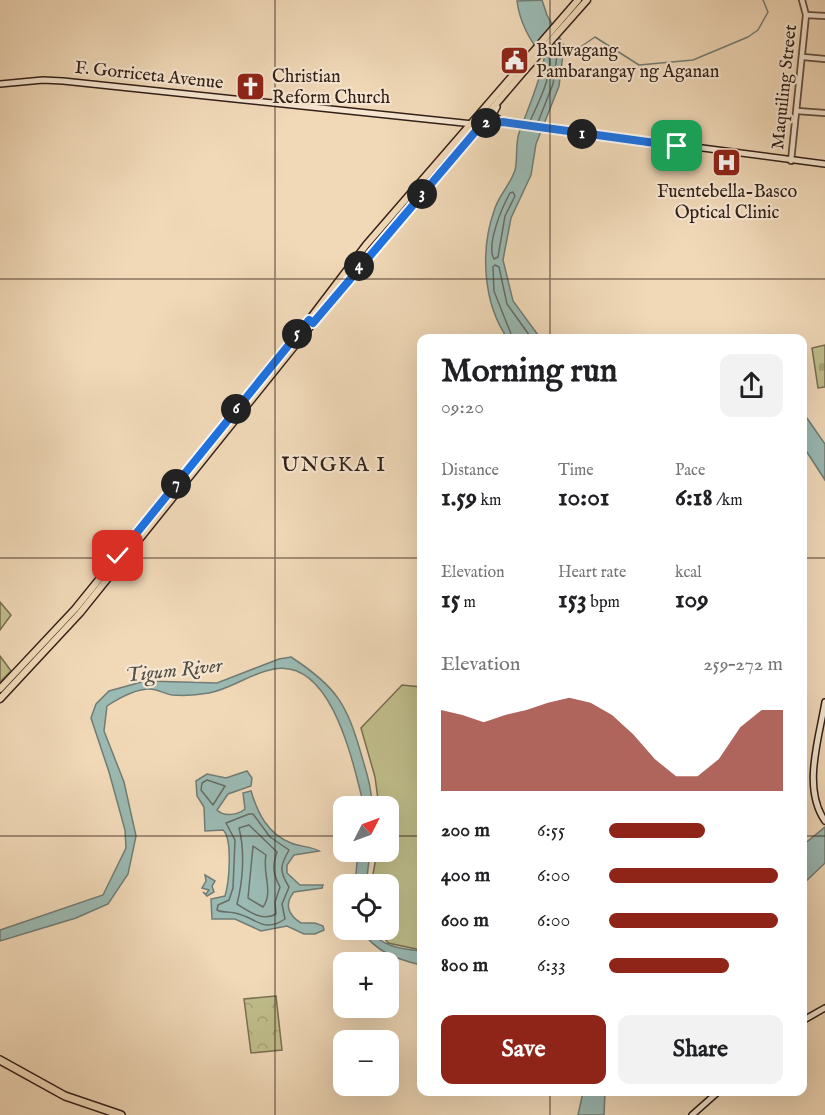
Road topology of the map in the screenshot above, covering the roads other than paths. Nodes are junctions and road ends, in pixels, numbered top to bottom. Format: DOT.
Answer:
graph roads {
  1 [pos="578,0"];
  2 [pos="587,0"];
  3 [pos="802,0"];
  4 [pos="569,14"];
  5 [pos="806,15"];
  6 [pos="825,16"];
  7 [pos="803,57"];
  8 [pos="825,58"];
  9 [pos="0,84"];
  10 [pos="496,102"];
  11 [pos="797,111"];
  12 [pos="825,113"];
  13 [pos="503,122"];
  14 [pos="474,127"];
  15 [pos="791,161"];
  16 [pos="825,164"];
  17 [pos="430,172"];
  18 [pos="436,178"];
  19 [pos="356,265"];
  20 [pos="78,611"];
  21 [pos="0,689"];
  22 [pos="0,699"];
  23 [pos="825,702"];
  24 [pos="825,821"];
  25 [pos="825,1008"];
  26 [pos="807,1018"];
  27 [pos="0,1060"];
  28 [pos="713,1096"];
  29 [pos="121,1115"];
  30 [pos="692,1115"];
  1 -- 4 [label="main road"];
  2 -- 4 [label="main road"];
  3 -- 5 [label="street, Maquiling Street"];
  4 -- 10 [label="main road"];
  5 -- 6 [label="street"];
  5 -- 7 [label="street, Maquiling Street"];
  7 -- 8 [label="street"];
  7 -- 11 [label="street, Maquiling Street"];
  9 -- 14 [label="main road, F. Gorriceta Avenue"];
  10 -- 13 [label="main road"];
  10 -- 14 [label="main road"];
  11 -- 12 [label="street"];
  11 -- 15 [label="street, Maquiling Street"];
  13 -- 14 [label="main road"];
  13 -- 15 [label="main road"];
  14 -- 17 [label="main road"];
  14 -- 18 [label="main road"];
  15 -- 16 [label="main road"];
  17 -- 18 [label="main road"];
  17 -- 19 [label="main road"];
  18 -- 19 [label="main road"];
  19 -- 20 [label="main road"];
  20 -- 21 [label="main road"];
  20 -- 22 [label="main road"];
  23 -- 24 [label="main road"];
  25 -- 26 [label="main road"];
  27 -- 29 [label="highway"];
  28 -- 30 [label="main road"];
}
